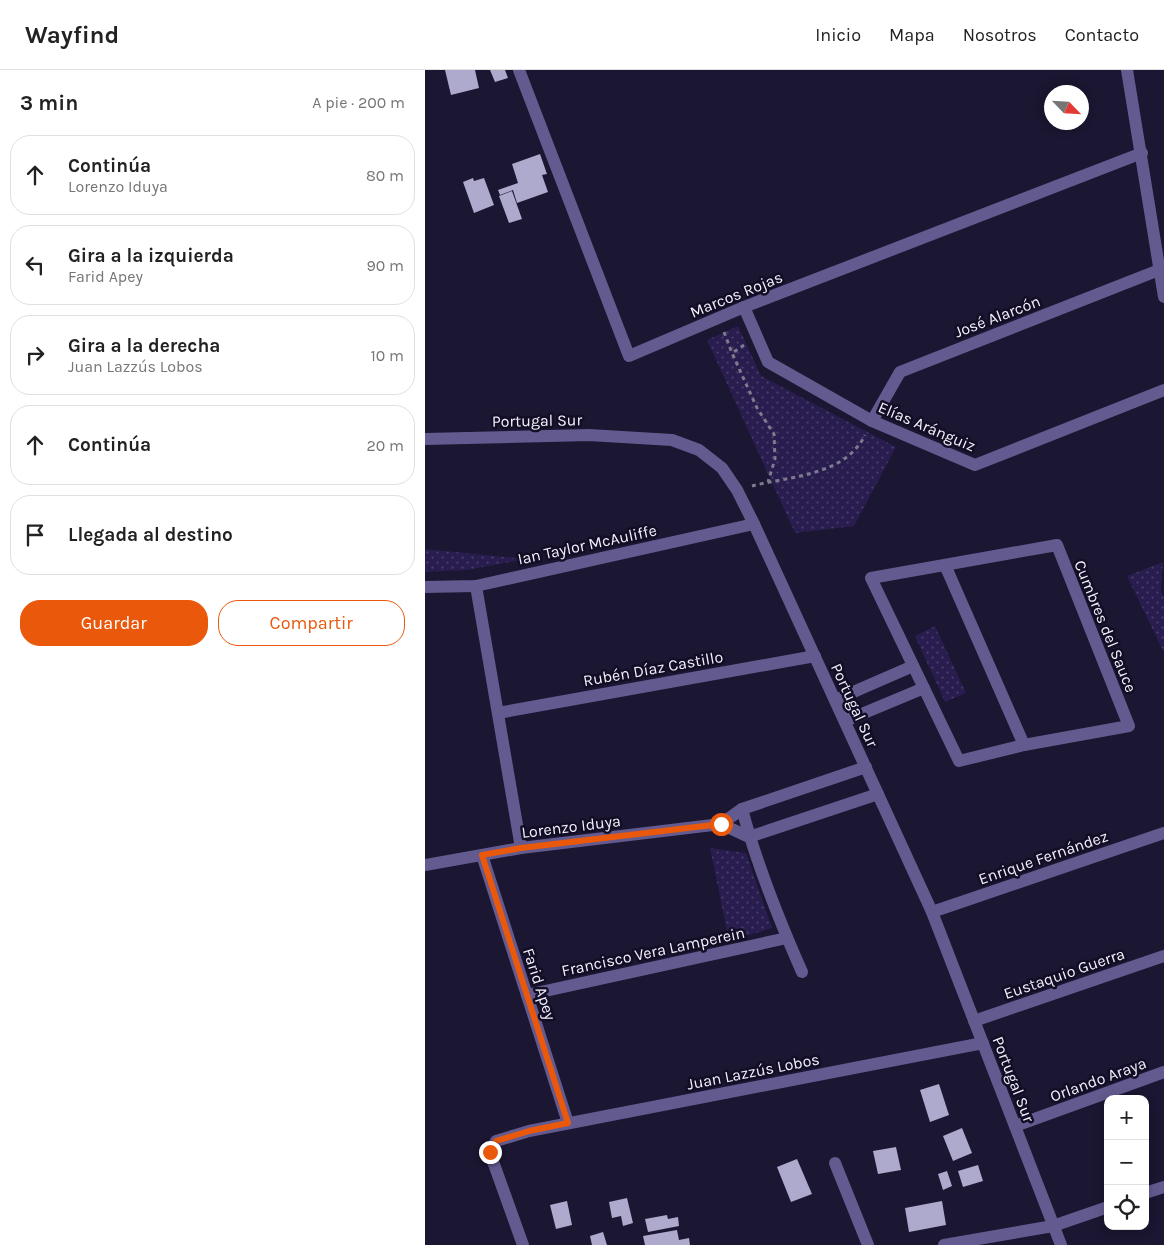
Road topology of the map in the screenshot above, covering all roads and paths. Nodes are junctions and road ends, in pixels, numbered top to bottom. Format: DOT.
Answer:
graph roads {
  1 [pos="519,70"];
  2 [pos="1127,70"];
  3 [pos="1142,153"];
  4 [pos="1159,270"];
  5 [pos="1164,296"];
  6 [pos="744,307"];
  7 [pos="719,318"];
  8 [pos="757,337"];
  9 [pos="732,352"];
  10 [pos="1164,390"];
  11 [pos="872,421"];
  12 [pos="425,438"];
  13 [pos="768,482"];
  14 [pos="737,490"];
  15 [pos="754,524"];
  16 [pos="945,565"];
  17 [pos="476,586"];
  18 [pos="425,587"];
  19 [pos="815,656"];
  20 [pos="913,666"];
  21 [pos="924,688"];
  22 [pos="835,700"];
  23 [pos="498,713"];
  24 [pos="845,722"];
  25 [pos="1024,745"];
  26 [pos="866,767"];
  27 [pos="878,794"];
  28 [pos="742,809"];
  29 [pos="721,824"];
  30 [pos="1164,833"];
  31 [pos="749,837"];
  32 [pos="521,848"];
  33 [pos="482,855"];
  34 [pos="425,865"];
  35 [pos="932,912"];
  36 [pos="787,938"];
  37 [pos="1164,956"];
  38 [pos="802,972"];
  39 [pos="527,995"];
  40 [pos="974,1021"];
  41 [pos="983,1043"];
  42 [pos="1164,1072"];
  43 [pos="568,1123"];
  44 [pos="1015,1126"];
  45 [pos="835,1163"];
  46 [pos="1164,1187"];
  47 [pos="1149,1192"];
  48 [pos="1104,1208"];
  49 [pos="1053,1226"];
  50 [pos="523,1245"];
  51 [pos="868,1245"];
  52 [pos="944,1245"];
  53 [pos="1061,1245"];
  1 -- 7 [label="street, Marcos Rojas"];
  2 -- 3 [label="street"];
  3 -- 4 [label="street"];
  3 -- 6 [label="street, Marcos Rojas"];
  4 -- 5 [label="street"];
  4 -- 11 [label="street, José Alarcón"];
  6 -- 7 [label="street, Marcos Rojas"];
  6 -- 8 [label="street, Elías Aránguiz"];
  7 -- 9 [label="path"];
  8 -- 9 [label="path"];
  8 -- 11 [label="street, Elías Aránguiz"];
  9 -- 13 [label="path"];
  10 -- 11 [label="street, Elías Aránguiz"];
  11 -- 13 [label="path"];
  12 -- 14 [label="street, Portugal Sur"];
  13 -- 14 [label="path"];
  14 -- 15 [label="street, Portugal Sur"];
  15 -- 17 [label="street, Ian Taylor McAuliffe"];
  15 -- 19 [label="street, Portugal Sur"];
  16 -- 20 [label="street, Cumbres del Sauce"];
  16 -- 25 [label="street"];
  16 -- 25 [label="street, Cumbres del Sauce"];
  17 -- 18 [label="street, Ian Taylor McAuliffe"];
  17 -- 23 [label="street"];
  19 -- 22 [label="street, Portugal Sur"];
  19 -- 23 [label="street, Rubén Díaz Castillo"];
  20 -- 21 [label="street, Cumbres del Sauce"];
  20 -- 22 [label="street"];
  21 -- 24 [label="street"];
  21 -- 25 [label="street, Cumbres del Sauce"];
  22 -- 24 [label="street, Portugal Sur"];
  23 -- 32 [label="street"];
  24 -- 26 [label="street, Portugal Sur"];
  26 -- 27 [label="street, Portugal Sur"];
  26 -- 28 [label="street, Lorenzo Iduya"];
  27 -- 31 [label="street"];
  27 -- 35 [label="street, Portugal Sur"];
  28 -- 29 [label="street, Lorenzo Iduya"];
  28 -- 31 [label="street"];
  29 -- 31 [label="street"];
  29 -- 32 [label="street, Lorenzo Iduya"];
  30 -- 35 [label="street, Enrique Fernández"];
  31 -- 36 [label="street"];
  32 -- 33 [label="street, Lorenzo Iduya"];
  33 -- 34 [label="street, Lorenzo Iduya"];
  33 -- 39 [label="street, Farid Apey"];
  35 -- 40 [label="street, Portugal Sur"];
  36 -- 38 [label="street"];
  36 -- 39 [label="street, Francisco Vera Lamperein"];
  37 -- 40 [label="street, Eustaquio Guerra"];
  39 -- 43 [label="street, Farid Apey"];
  40 -- 41 [label="street, Portugal Sur"];
  41 -- 43 [label="street, Juan Lazzús Lobos"];
  41 -- 44 [label="street, Portugal Sur"];
  42 -- 44 [label="street, Orlando Araya"];
  43 -- 50 [label="street, Juan Lazzús Lobos"];
  44 -- 49 [label="street, Portugal Sur"];
  45 -- 51 [label="street"];
  46 -- 47 [label="street"];
  48 -- 49 [label="street"];
  49 -- 52 [label="street"];
  49 -- 53 [label="street, Portugal Sur"];
}
